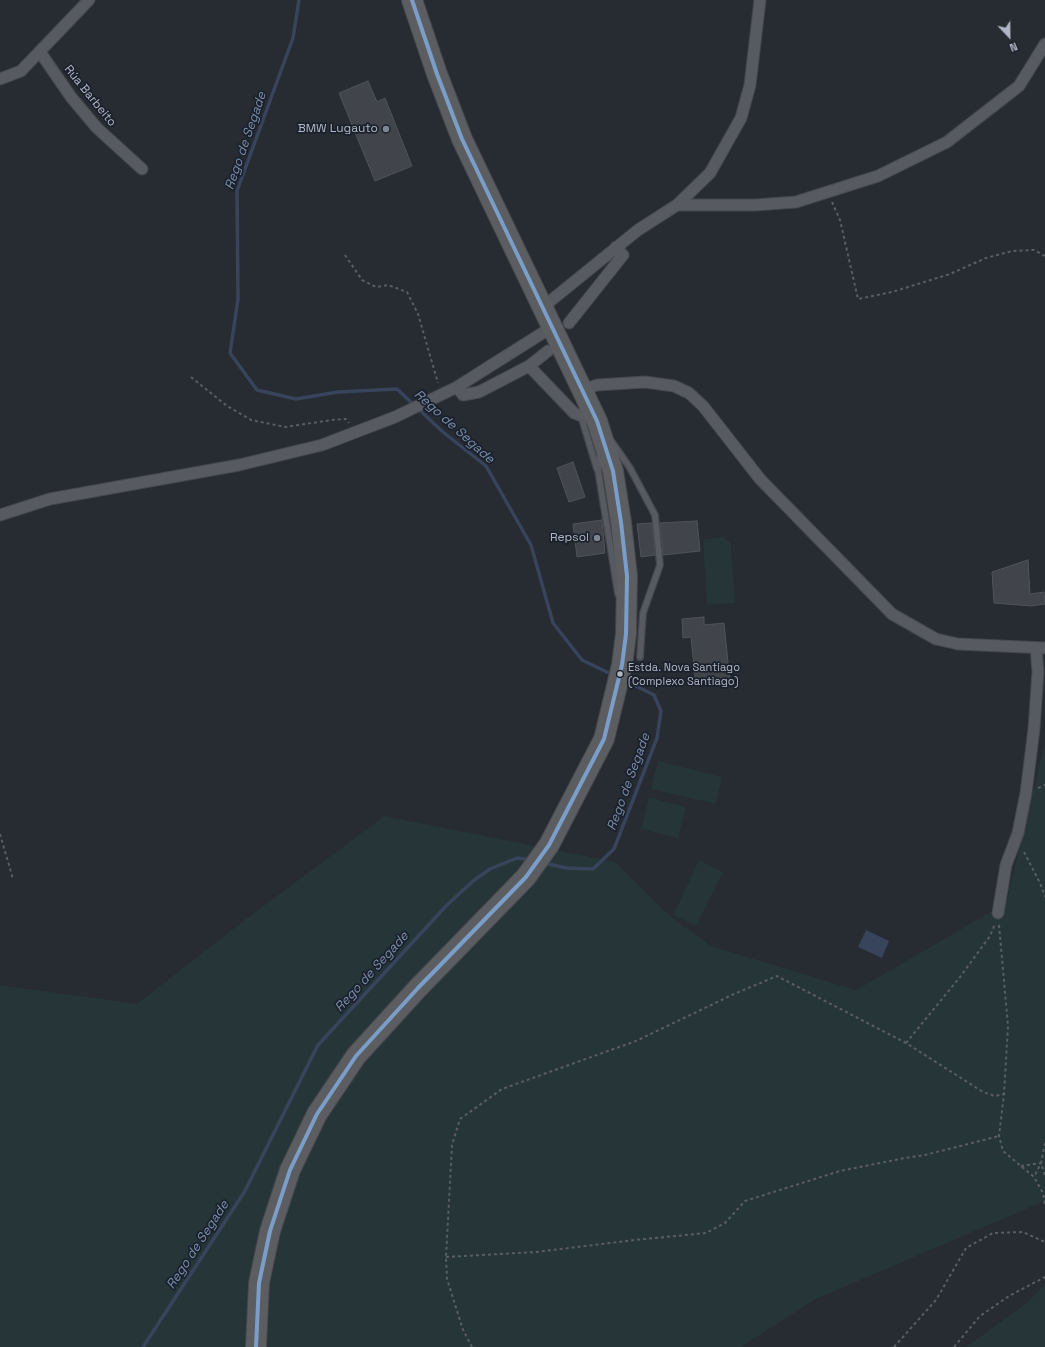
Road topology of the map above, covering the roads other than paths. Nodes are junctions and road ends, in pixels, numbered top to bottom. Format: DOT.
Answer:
graph roads {
  1 [pos="89,0"];
  2 [pos="412,0"];
  3 [pos="760,0"];
  4 [pos="1045,44"];
  5 [pos="40,52"];
  6 [pos="0,79"];
  7 [pos="142,169"];
  8 [pos="677,205"];
  9 [pos="616,247"];
  10 [pos="543,307"];
  11 [pos="560,325"];
  12 [pos="548,351"];
  13 [pos="529,366"];
  14 [pos="458,387"];
  15 [pos="583,390"];
  16 [pos="594,425"];
  17 [pos="598,470"];
  18 [pos="0,515"];
  19 [pos="619,599"];
  20 [pos="620,606"];
  21 [pos="626,634"];
  22 [pos="1041,648"];
  23 [pos="640,656"];
  24 [pos="998,914"];
  25 [pos="256,1347"];
  1 -- 5 [label="street"];
  2 -- 10 [label="highway"];
  3 -- 8 [label="street"];
  4 -- 8 [label="street"];
  5 -- 6 [label="street"];
  5 -- 7 [label="street, Rúa Barbeito"];
  8 -- 9 [label="street"];
  9 -- 10 [label="street"];
  9 -- 11 [label="street"];
  10 -- 11 [label="highway"];
  11 -- 14 [label="street"];
  11 -- 15 [label="highway"];
  12 -- 13 [label="street"];
  13 -- 14 [label="street"];
  13 -- 16 [label="street"];
  14 -- 18 [label="street"];
  15 -- 16 [label="highway"];
  15 -- 22 [label="street"];
  16 -- 17 [label="lane"];
  16 -- 17 [label="lane"];
  16 -- 21 [label="highway"];
  16 -- 23 [label="lane"];
  17 -- 19 [label="lane"];
  20 -- 21 [label="lane"];
  21 -- 25 [label="highway"];
  22 -- 24 [label="street"];
}
